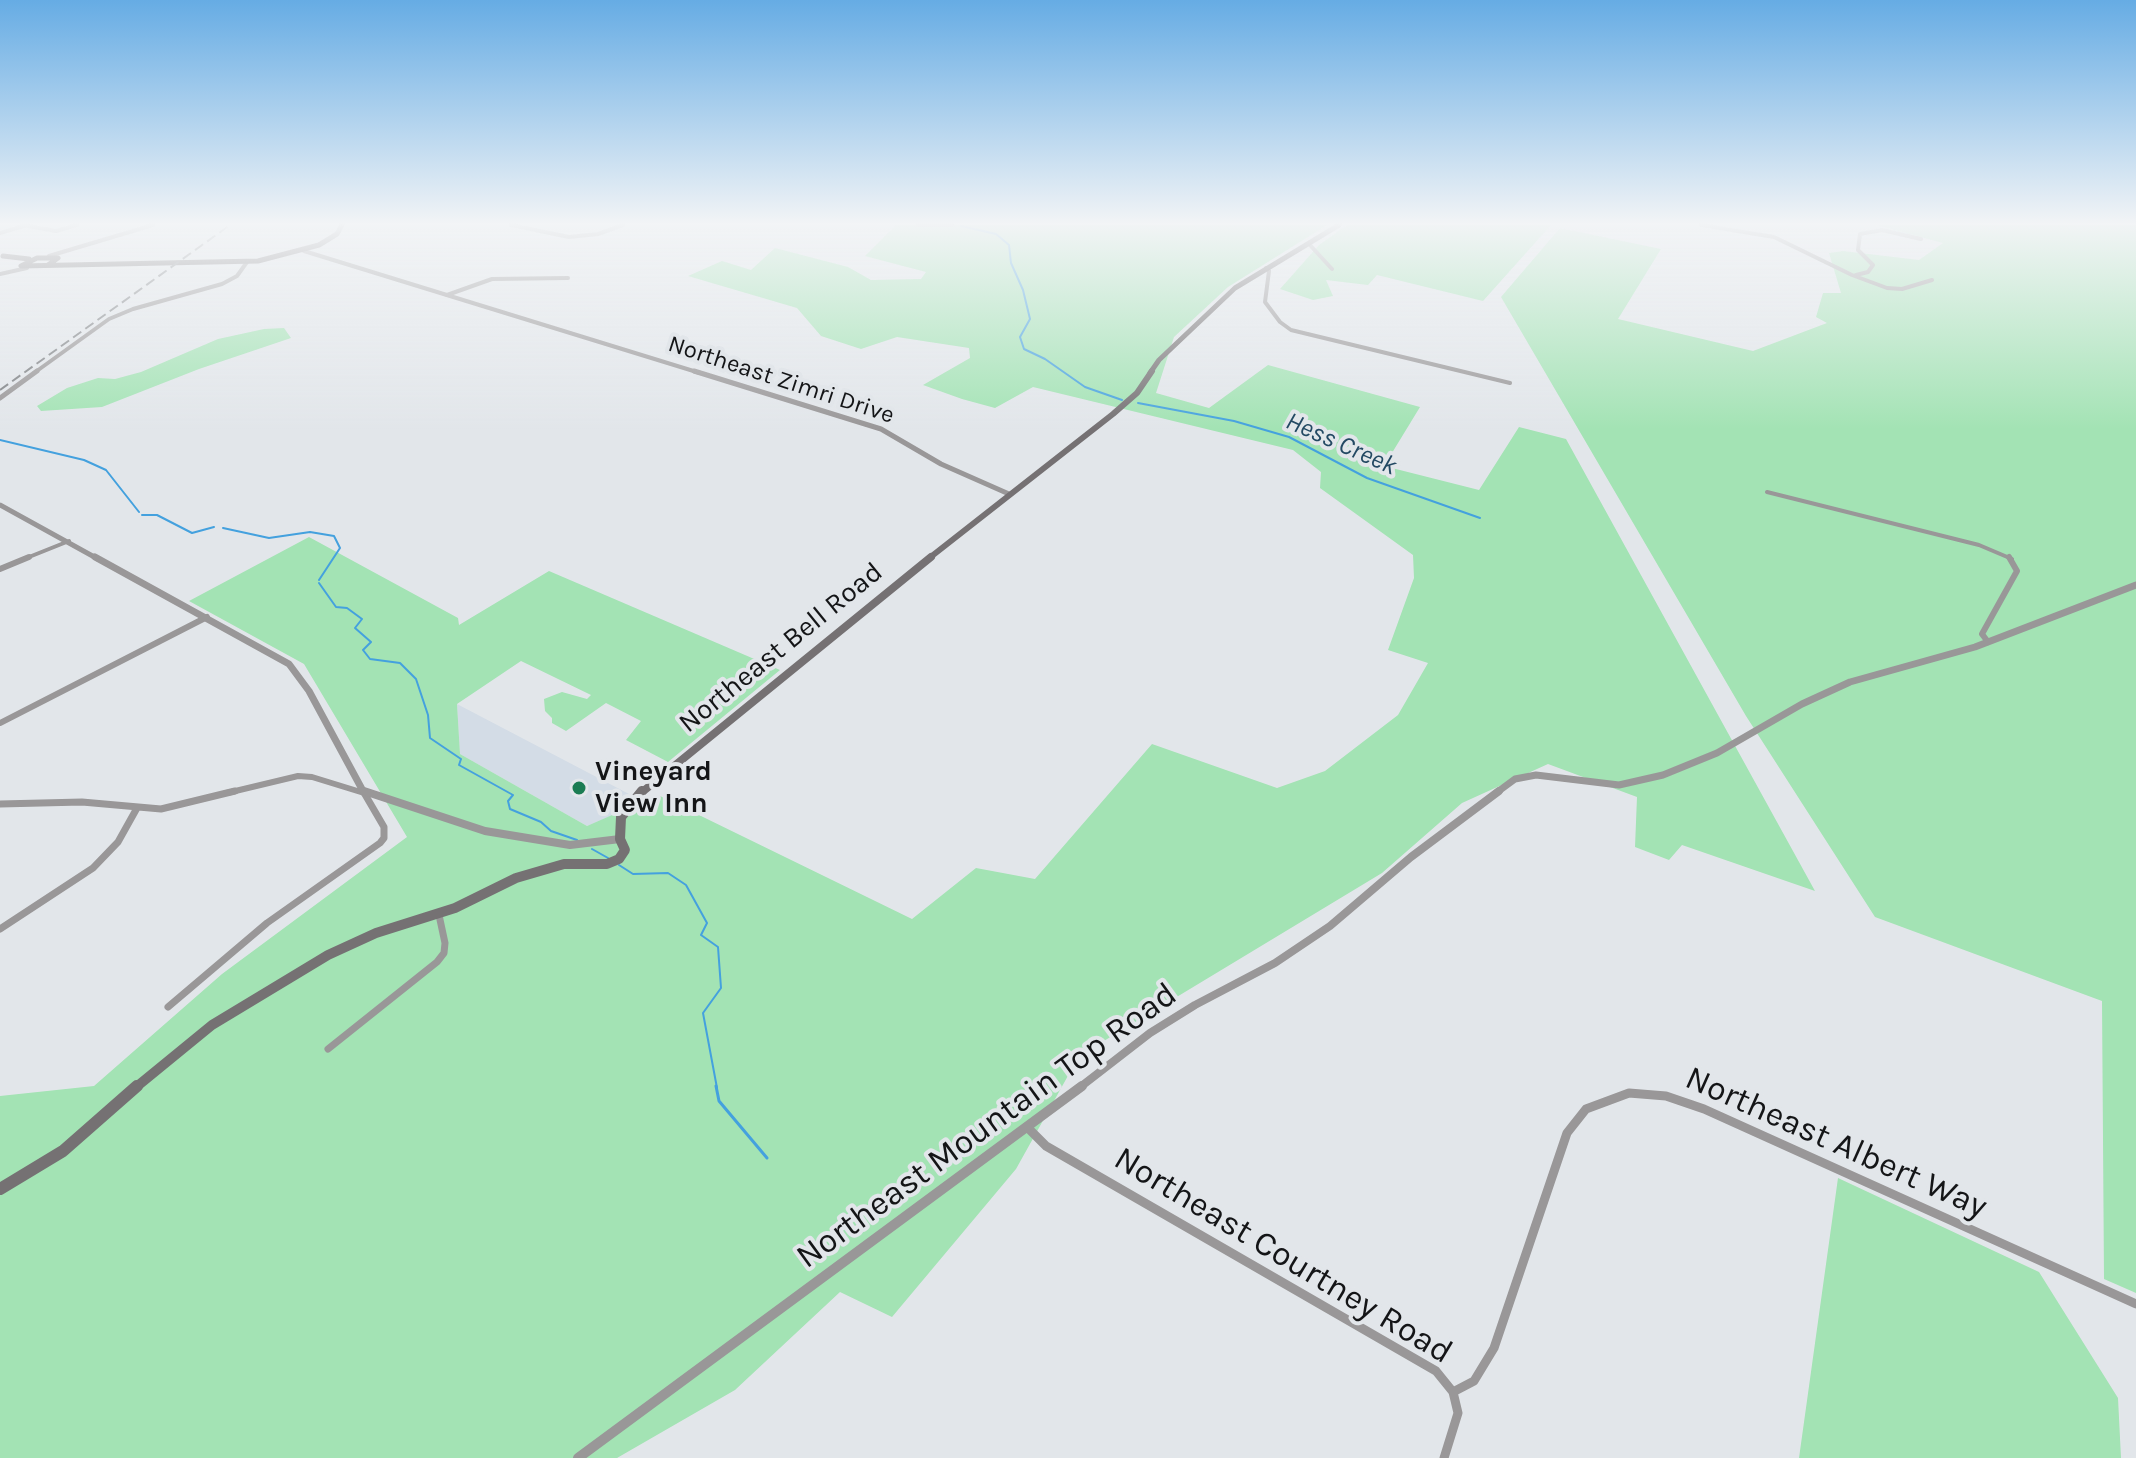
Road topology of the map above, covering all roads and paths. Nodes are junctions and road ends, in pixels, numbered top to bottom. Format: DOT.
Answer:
graph roads {
  1 [pos="193,293"];
  2 [pos="441,293"];
  3 [pos="453,293"];
  4 [pos="1230,293"];
  5 [pos="1266,293"];
  6 [pos="447,295"];
  7 [pos="1510,383"];
  8 [pos="0,398"];
  9 [pos="1767,492"];
  10 [pos="1009,494"];
  11 [pos="0,505"];
  12 [pos="69,541"];
  13 [pos="0,569"];
  14 [pos="2136,585"];
  15 [pos="207,617"];
  16 [pos="1988,642"];
  17 [pos="0,723"];
  18 [pos="363,791"];
  19 [pos="0,804"];
  20 [pos="137,808"];
  21 [pos="620,839"];
  22 [pos="439,915"];
  23 [pos="0,929"];
  24 [pos="168,1007"];
  25 [pos="328,1049"];
  26 [pos="1028,1128"];
  27 [pos="0,1189"];
  28 [pos="2136,1304"];
  29 [pos="1453,1392"];
  30 [pos="578,1458"];
  31 [pos="1444,1458"];
  1 -- 8 [label="street"];
  2 -- 6 [label="street, Northeast Zimri Drive"];
  3 -- 6 [label="street"];
  4 -- 10 [label="main road, Northeast Bell Road"];
  5 -- 7 [label="street"];
  6 -- 10 [label="street, Northeast Zimri Drive"];
  9 -- 16 [label="street"];
  10 -- 21 [label="main road, Northeast Bell Road"];
  11 -- 12 [label="street"];
  12 -- 13 [label="street"];
  12 -- 15 [label="street"];
  14 -- 16 [label="street, Northeast Mountain Top Road"];
  15 -- 17 [label="street"];
  15 -- 18 [label="street"];
  16 -- 26 [label="street, Northeast Mountain Top Road"];
  18 -- 20 [label="street"];
  18 -- 21 [label="street"];
  18 -- 24 [label="street"];
  19 -- 20 [label="street"];
  20 -- 23 [label="street"];
  21 -- 22 [label="main road, Northeast Bell Road"];
  22 -- 25 [label="street"];
  22 -- 27 [label="main road, Northeast Bell Road"];
  26 -- 29 [label="street, Northeast Courtney Road"];
  26 -- 30 [label="street, Northeast Mountain Top Road"];
  28 -- 29 [label="street, Northeast Albert Way"];
  29 -- 31 [label="street, Northeast Courtney Road"];
}
